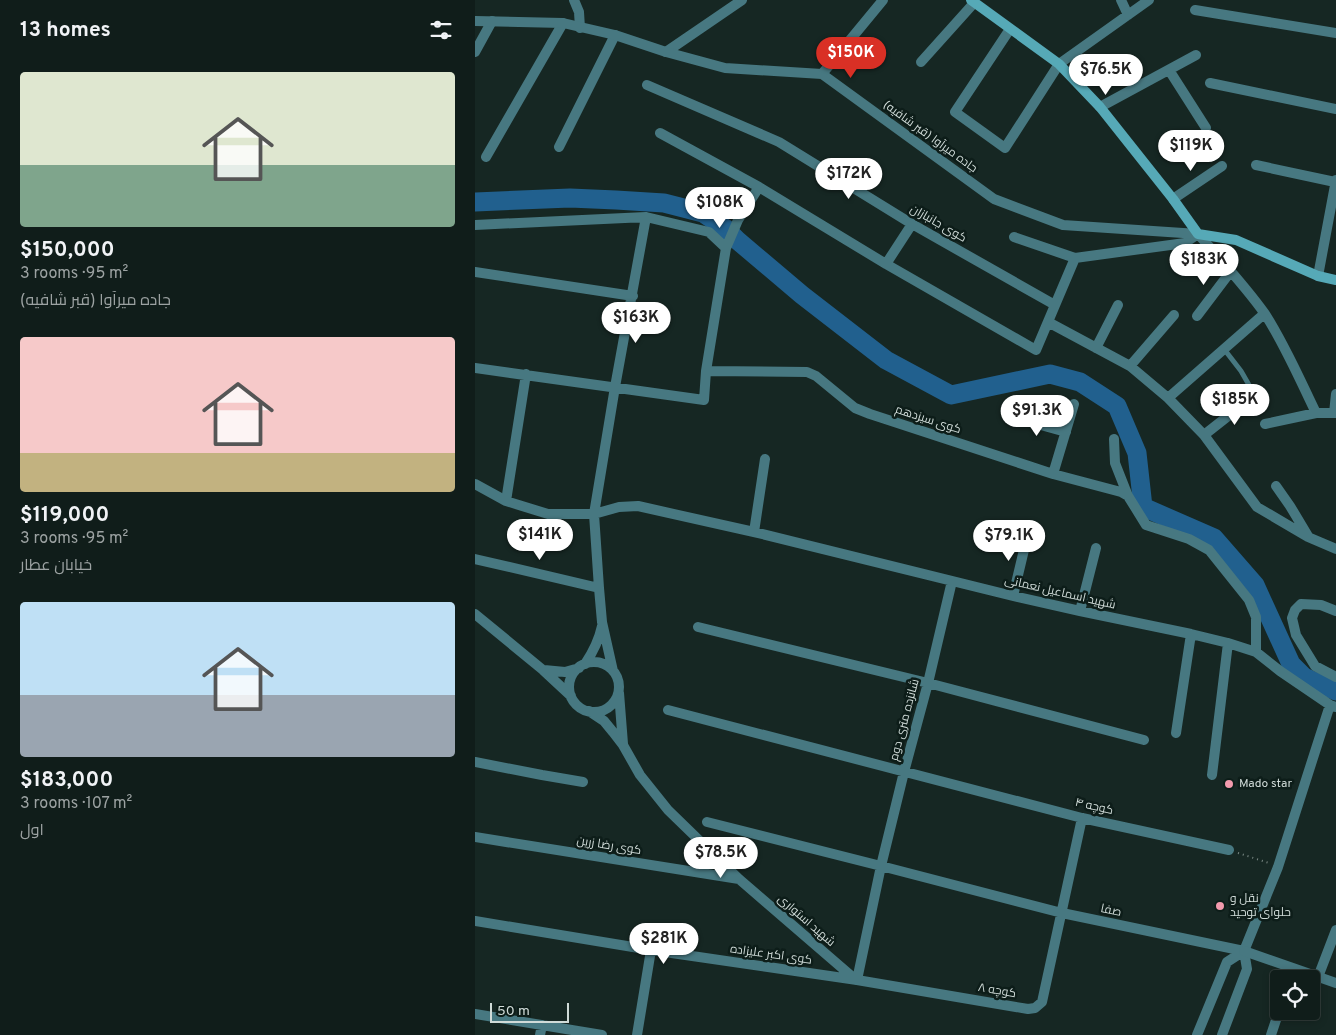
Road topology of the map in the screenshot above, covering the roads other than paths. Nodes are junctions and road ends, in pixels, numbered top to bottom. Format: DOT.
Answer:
graph roads {
  1 [pos="575,0"];
  2 [pos="586,0"];
  3 [pos="742,0"];
  4 [pos="1121,0"];
  5 [pos="1149,0"];
  6 [pos="879,1"];
  7 [pos="972,1"];
  8 [pos="1195,10"];
  9 [pos="579,12"];
  10 [pos="1128,15"];
  11 [pos="475,21"];
  12 [pos="492,21"];
  13 [pos="563,23"];
  14 [pos="581,28"];
  15 [pos="1010,29"];
  16 [pos="1336,33"];
  17 [pos="615,35"];
  18 [pos="475,52"];
  19 [pos="666,52"];
  20 [pos="1195,55"];
  21 [pos="921,62"];
  22 [pos="1059,64"];
  23 [pos="1169,70"];
  24 [pos="822,74"];
  25 [pos="1210,82"];
  26 [pos="647,85"];
  27 [pos="1100,107"];
  28 [pos="1336,109"];
  29 [pos="1206,128"];
  30 [pos="660,133"];
  31 [pos="559,147"];
  32 [pos="486,157"];
  33 [pos="1257,165"];
  34 [pos="1223,166"];
  35 [pos="1336,181"];
  36 [pos="759,187"];
  37 [pos="1173,199"];
  38 [pos="647,217"];
  39 [pos="912,224"];
  40 [pos="475,225"];
  41 [pos="1198,234"];
  42 [pos="1014,237"];
  43 [pos="726,248"];
  44 [pos="1075,258"];
  45 [pos="886,264"];
  46 [pos="1231,271"];
  47 [pos="475,272"];
  48 [pos="1318,276"];
  49 [pos="1336,280"];
  50 [pos="633,296"];
  51 [pos="1055,305"];
  52 [pos="1118,305"];
  53 [pos="1265,314"];
  54 [pos="1175,315"];
  55 [pos="1197,316"];
  56 [pos="1048,322"];
  57 [pos="1096,348"];
  58 [pos="1224,350"];
  59 [pos="1130,366"];
  60 [pos="475,368"];
  61 [pos="706,371"];
  62 [pos="526,374"];
  63 [pos="615,387"];
  64 [pos="1336,394"];
  65 [pos="1168,398"];
  66 [pos="1251,398"];
  67 [pos="1075,404"];
  68 [pos="1316,413"];
  69 [pos="1335,413"];
  70 [pos="1016,418"];
  71 [pos="1265,424"];
  72 [pos="1065,432"];
  73 [pos="1204,435"];
  74 [pos="1114,439"];
  75 [pos="765,459"];
  76 [pos="1053,474"];
  77 [pos="475,484"];
  78 [pos="1276,486"];
  79 [pos="1128,496"];
  80 [pos="506,502"];
  81 [pos="595,514"];
  82 [pos="754,532"];
  83 [pos="1028,533"];
  84 [pos="1308,537"];
  85 [pos="1096,548"];
  86 [pos="1336,549"];
  87 [pos="475,559"];
  88 [pos="952,581"];
  89 [pos="599,588"];
  90 [pos="1013,596"];
  91 [pos="1080,611"];
  92 [pos="1336,611"];
  93 [pos="475,614"];
  94 [pos="602,622"];
  95 [pos="698,627"];
  96 [pos="1191,634"];
  97 [pos="1228,643"];
  98 [pos="1256,652"];
  99 [pos="582,666"];
  100 [pos="543,670"];
  101 [pos="613,671"];
  102 [pos="1336,677"];
  103 [pos="928,684"];
  104 [pos="619,692"];
  105 [pos="571,696"];
  106 [pos="1333,706"];
  107 [pos="668,710"];
  108 [pos="589,711"];
  109 [pos="1176,733"];
  110 [pos="1144,740"];
  111 [pos="623,744"];
  112 [pos="475,762"];
  113 [pos="904,772"];
  114 [pos="1212,775"];
  115 [pos="583,782"];
  116 [pos="1082,818"];
  117 [pos="707,822"];
  118 [pos="475,837"];
  119 [pos="1229,850"];
  120 [pos="881,866"];
  121 [pos="739,879"];
  122 [pos="1062,913"];
  123 [pos="475,921"];
  124 [pos="1336,930"];
  125 [pos="651,950"];
  126 [pos="1244,951"];
  127 [pos="1284,970"];
  128 [pos="1320,972"];
  129 [pos="1320,978"];
  130 [pos="857,980"];
  131 [pos="1336,982"];
  132 [pos="475,1014"];
  133 [pos="1276,1020"];
  134 [pos="541,1030"];
  135 [pos="601,1035"];
  136 [pos="637,1035"];
  137 [pos="1197,1035"];
  138 [pos="1221,1035"];
  139 [pos="1271,1035"];
  1 -- 9 [label="street"];
  2 -- 9 [label="street"];
  3 -- 19 [label="street"];
  4 -- 10 [label="street"];
  5 -- 10 [label="street"];
  6 -- 24 [label="street"];
  7 -- 15 [label="main road"];
  7 -- 21 [label="street"];
  8 -- 16 [label="street"];
  9 -- 14 [label="street"];
  10 -- 22 [label="street"];
  11 -- 12 [label="street"];
  12 -- 13 [label="street"];
  12 -- 18 [label="street"];
  13 -- 14 [label="street"];
  13 -- 32 [label="street"];
  14 -- 17 [label="street"];
  15 -- 22 [label="main road"];
  15 -- 22 [label="street"];
  17 -- 19 [label="street"];
  17 -- 31 [label="street"];
  19 -- 24 [label="street"];
  20 -- 23 [label="street"];
  22 -- 27 [label="main road"];
  23 -- 27 [label="street"];
  23 -- 29 [label="street"];
  24 -- 41 [label="street, جاده میرآوا (قبر شافیه)"];
  25 -- 28 [label="street"];
  26 -- 39 [label="street, کوی جانبازان"];
  27 -- 37 [label="main road"];
  30 -- 36 [label="street"];
  33 -- 35 [label="street"];
  34 -- 37 [label="street"];
  35 -- 48 [label="street"];
  36 -- 43 [label="street"];
  36 -- 45 [label="street"];
  37 -- 41 [label="main road"];
  38 -- 40 [label="street"];
  38 -- 43 [label="street"];
  38 -- 50 [label="street"];
  39 -- 45 [label="street"];
  39 -- 51 [label="street, کوی جانبازان"];
  41 -- 44 [label="street"];
  41 -- 46 [label="street"];
  41 -- 48 [label="main road"];
  42 -- 44 [label="street"];
  43 -- 61 [label="street"];
  44 -- 51 [label="street"];
  45 -- 56 [label="street"];
  46 -- 53 [label="street"];
  46 -- 55 [label="street"];
  47 -- 50 [label="street"];
  48 -- 49 [label="main road"];
  50 -- 63 [label="street"];
  51 -- 56 [label="street"];
  52 -- 57 [label="street"];
  53 -- 58 [label="street"];
  53 -- 68 [label="street"];
  54 -- 59 [label="street"];
  56 -- 57 [label="street"];
  57 -- 59 [label="street"];
  58 -- 65 [label="street"];
  58 -- 66 [label="lane"];
  59 -- 65 [label="street"];
  60 -- 62 [label="street"];
  61 -- 63 [label="street"];
  61 -- 76 [label="street, کوی سیزدهم"];
  62 -- 63 [label="street"];
  62 -- 80 [label="street"];
  63 -- 81 [label="street"];
  64 -- 69 [label="street"];
  65 -- 73 [label="street"];
  66 -- 73 [label="street"];
  67 -- 72 [label="street"];
  68 -- 69 [label="street"];
  68 -- 71 [label="street"];
  70 -- 72 [label="street"];
  72 -- 76 [label="street"];
  73 -- 84 [label="street"];
  74 -- 79 [label="street"];
  75 -- 82 [label="street"];
  76 -- 79 [label="street, کوی سیزدهم"];
  77 -- 80 [label="street, شهید اسماعیل نعمانی"];
  78 -- 84 [label="street"];
  79 -- 98 [label="street"];
  80 -- 81 [label="street, شهید اسماعیل نعمانی"];
  81 -- 82 [label="street, شهید اسماعیل نعمانی"];
  81 -- 89 [label="street"];
  82 -- 88 [label="street, شهید اسماعیل نعمانی"];
  83 -- 90 [label="street"];
  84 -- 86 [label="street"];
  85 -- 91 [label="street"];
  87 -- 89 [label="street"];
  88 -- 90 [label="street, شهید اسماعیل نعمانی"];
  88 -- 103 [label="street, شانزده متری دوم"];
  89 -- 94 [label="street"];
  90 -- 91 [label="street, شهید اسماعیل نعمانی"];
  91 -- 96 [label="street, شهید اسماعیل نعمانی"];
  92 -- 102 [label="street"];
  93 -- 100 [label="street"];
  94 -- 99 [label="street"];
  94 -- 101 [label="street"];
  95 -- 103 [label="street"];
  96 -- 97 [label="street, شهید اسماعیل نعمانی"];
  96 -- 109 [label="street"];
  97 -- 98 [label="street, شهید اسماعیل نعمانی"];
  97 -- 114 [label="street"];
  98 -- 106 [label="street, شهید اسماعیل نعمانی"];
  99 -- 100 [label="street"];
  99 -- 101 [label="street"];
  99 -- 105 [label="street"];
  100 -- 105 [label="street"];
  101 -- 104 [label="street"];
  103 -- 110 [label="street"];
  103 -- 113 [label="street, شانزده متری دوم"];
  104 -- 108 [label="street"];
  104 -- 111 [label="street, شهید استواری"];
  105 -- 108 [label="street"];
  106 -- 126 [label="street"];
  107 -- 113 [label="street, کوچه ۴"];
  108 -- 111 [label="street, شهید استواری"];
  111 -- 121 [label="street, شهید استواری"];
  112 -- 115 [label="street"];
  113 -- 116 [label="street, کوچه ۴"];
  113 -- 120 [label="street, شانزده متری دوم"];
  116 -- 119 [label="street, کوچه ۴"];
  116 -- 122 [label="street, کوچه ۸"];
  117 -- 120 [label="street, صفا"];
  118 -- 121 [label="street, کوی رضا زرین"];
  120 -- 122 [label="street, صفا"];
  120 -- 130 [label="street, شانزده متری دوم"];
  121 -- 130 [label="street, شهید استواری"];
  122 -- 126 [label="street, صفا"];
  122 -- 130 [label="street, کوچه ۸"];
  123 -- 125 [label="street, کوی اکبر علیزاده"];
  124 -- 128 [label="street"];
  125 -- 130 [label="street, کوی اکبر علیزاده"];
  125 -- 136 [label="street"];
  126 -- 127 [label="street, صفا"];
  126 -- 137 [label="street"];
  126 -- 138 [label="street"];
  129 -- 131 [label="street, صفا"];
  132 -- 134 [label="street"];
  133 -- 139 [label="street"];
  134 -- 135 [label="street"];
}
